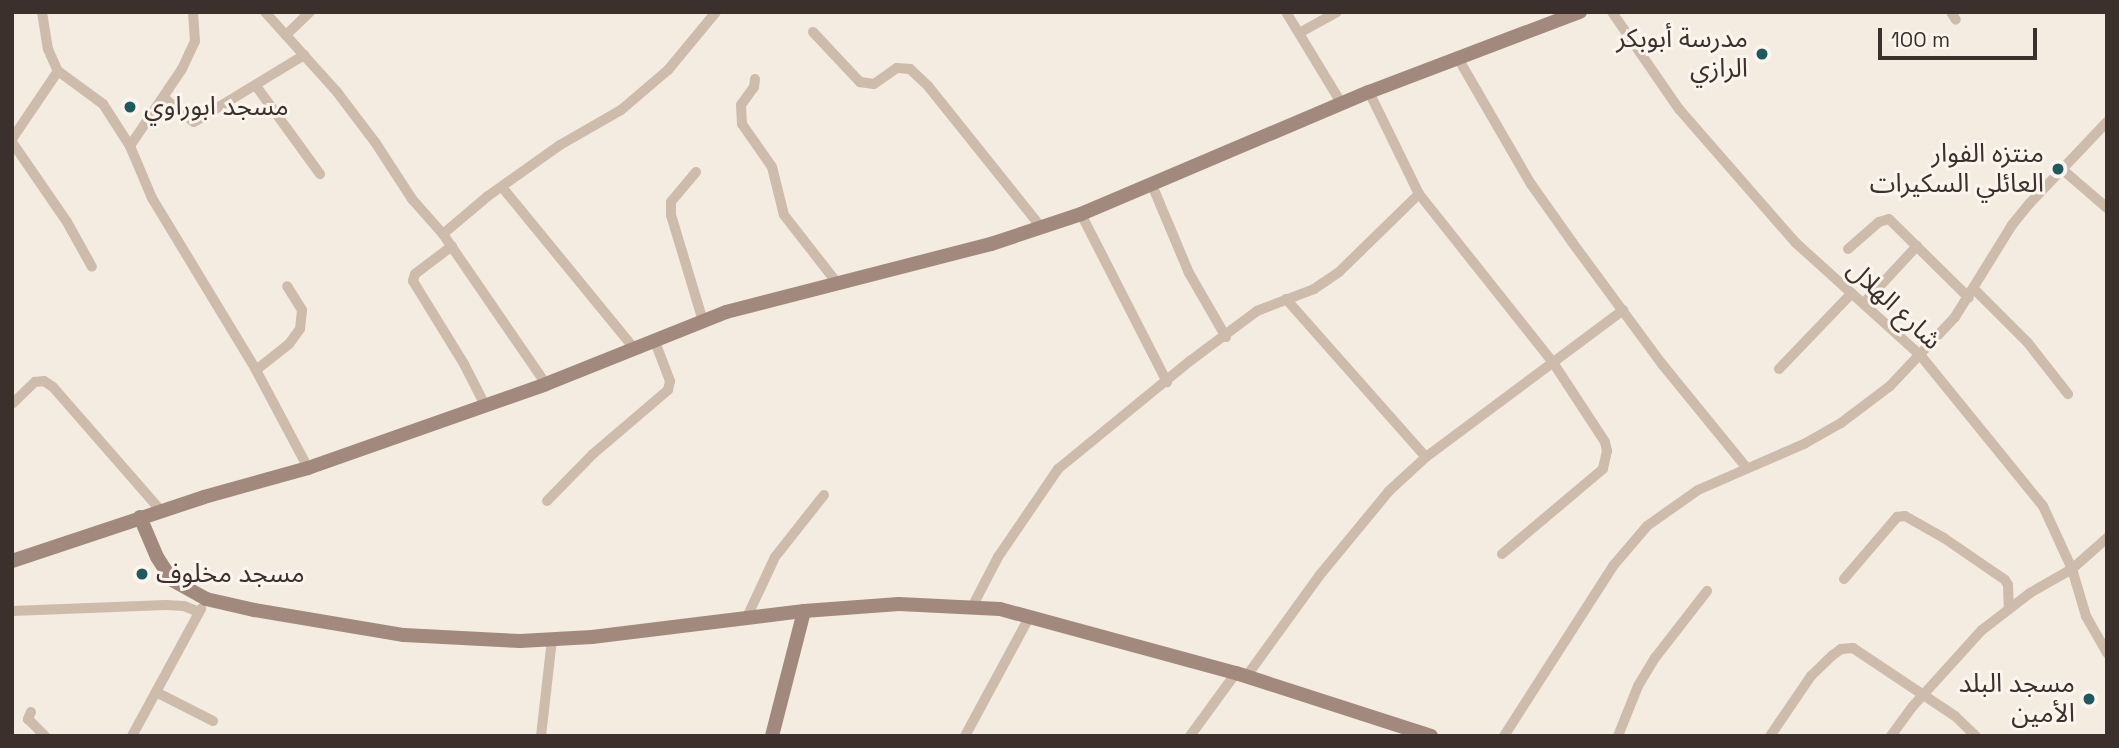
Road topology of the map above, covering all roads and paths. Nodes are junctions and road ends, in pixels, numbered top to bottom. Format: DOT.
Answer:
graph roads {
  1 [pos="42,12"];
  2 [pos="193,12"];
  3 [pos="265,12"];
  4 [pos="310,12"];
  5 [pos="716,12"];
  6 [pos="1286,12"];
  7 [pos="1337,12"];
  8 [pos="1580,12"];
  9 [pos="1612,12"];
  10 [pos="813,32"];
  11 [pos="1301,32"];
  12 [pos="286,35"];
  13 [pos="303,55"];
  14 [pos="1459,60"];
  15 [pos="58,71"];
  16 [pos="755,79"];
  17 [pos="256,86"];
  18 [pos="1369,92"];
  19 [pos="164,98"];
  20 [pos="1342,104"];
  21 [pos="2107,122"];
  22 [pos="12,141"];
  23 [pos="130,146"];
  24 [pos="2063,170"];
  25 [pos="695,172"];
  26 [pos="320,174"];
  27 [pos="1152,184"];
  28 [pos="502,187"];
  29 [pos="1419,194"];
  30 [pos="2107,208"];
  31 [pos="1080,214"];
  32 [pos="1041,227"];
  33 [pos="443,234"];
  34 [pos="452,246"];
  35 [pos="1917,246"];
  36 [pos="1848,250"];
  37 [pos="92,267"];
  38 [pos="838,284"];
  39 [pos="288,286"];
  40 [pos="1852,293"];
  41 [pos="1972,294"];
  42 [pos="1286,299"];
  43 [pos="1864,303"];
  44 [pos="1623,310"];
  45 [pos="703,321"];
  46 [pos="1226,337"];
  47 [pos="654,339"];
  48 [pos="633,347"];
  49 [pos="1921,356"];
  50 [pos="1554,364"];
  51 [pos="1779,369"];
  52 [pos="256,370"];
  53 [pos="1167,382"];
  54 [pos="546,384"];
  55 [pos="2068,394"];
  56 [pos="12,404"];
  57 [pos="485,405"];
  58 [pos="1426,457"];
  59 [pos="1746,467"];
  60 [pos="308,468"];
  61 [pos="824,495"];
  62 [pos="547,501"];
  63 [pos="161,511"];
  64 [pos="140,517"];
  65 [pos="2107,538"];
  66 [pos="1503,554"];
  67 [pos="12,561"];
  68 [pos="2072,569"];
  69 [pos="1844,579"];
  70 [pos="1707,591"];
  71 [pos="203,606"];
  72 [pos="972,607"];
  73 [pos="2009,609"];
  74 [pos="12,611"];
  75 [pos="804,611"];
  76 [pos="1030,616"];
  77 [pos="746,619"];
  78 [pos="552,640"];
  79 [pos="2107,653"];
  80 [pos="1241,675"];
  81 [pos="156,692"];
  82 [pos="1923,697"];
  83 [pos="31,712"];
  84 [pos="213,720"];
  85 [pos="1428,735"];
  86 [pos="45,736"];
  87 [pos="132,736"];
  88 [pos="541,736"];
  89 [pos="772,736"];
  90 [pos="965,736"];
  91 [pos="1190,736"];
  92 [pos="1504,736"];
  93 [pos="1618,736"];
  94 [pos="1770,736"];
  95 [pos="1891,736"];
  96 [pos="1976,736"];
  1 -- 15 [label="street"];
  2 -- 19 [label="street"];
  3 -- 12 [label="street"];
  4 -- 12 [label="street"];
  5 -- 28 [label="street"];
  6 -- 11 [label="street"];
  7 -- 11 [label="street"];
  8 -- 14 [label="main road"];
  9 -- 40 [label="street, شارع الهلال"];
  10 -- 32 [label="street"];
  11 -- 20 [label="street"];
  12 -- 13 [label="street"];
  13 -- 17 [label="street"];
  13 -- 33 [label="street"];
  14 -- 18 [label="main road"];
  14 -- 44 [label="street"];
  15 -- 22 [label="street"];
  15 -- 23 [label="street"];
  16 -- 38 [label="street"];
  17 -- 19 [label="street"];
  17 -- 26 [label="street"];
  18 -- 20 [label="main road"];
  18 -- 29 [label="street"];
  19 -- 23 [label="street"];
  20 -- 27 [label="main road"];
  21 -- 24 [label="street"];
  22 -- 37 [label="street"];
  23 -- 52 [label="street"];
  24 -- 30 [label="street"];
  24 -- 41 [label="street"];
  25 -- 45 [label="street"];
  27 -- 31 [label="main road"];
  27 -- 46 [label="street"];
  28 -- 33 [label="street"];
  28 -- 48 [label="street"];
  29 -- 42 [label="street"];
  29 -- 50 [label="street"];
  31 -- 32 [label="main road"];
  31 -- 53 [label="street"];
  32 -- 38 [label="main road"];
  33 -- 34 [label="street"];
  34 -- 54 [label="street"];
  34 -- 57 [label="street"];
  35 -- 36 [label="street"];
  35 -- 41 [label="street"];
  35 -- 43 [label="street"];
  38 -- 45 [label="main road"];
  39 -- 52 [label="street"];
  40 -- 43 [label="street, شارع الهلال"];
  40 -- 51 [label="street"];
  41 -- 49 [label="street"];
  41 -- 55 [label="street"];
  42 -- 46 [label="street"];
  42 -- 58 [label="street"];
  43 -- 49 [label="street, شارع الهلال"];
  44 -- 50 [label="street"];
  44 -- 59 [label="street"];
  45 -- 47 [label="main road"];
  46 -- 53 [label="street"];
  47 -- 48 [label="main road"];
  47 -- 62 [label="street"];
  48 -- 54 [label="main road"];
  49 -- 59 [label="street"];
  49 -- 68 [label="street, شارع الهلال"];
  50 -- 58 [label="street"];
  50 -- 66 [label="street"];
  52 -- 60 [label="street"];
  53 -- 72 [label="street"];
  54 -- 57 [label="main road"];
  56 -- 63 [label="street"];
  57 -- 60 [label="main road"];
  58 -- 80 [label="street"];
  59 -- 92 [label="street"];
  60 -- 63 [label="main road"];
  61 -- 77 [label="street"];
  63 -- 64 [label="main road"];
  64 -- 67 [label="main road"];
  64 -- 71 [label="main road"];
  65 -- 68 [label="street"];
  68 -- 73 [label="street"];
  68 -- 79 [label="street, شارع الهلال"];
  69 -- 73 [label="street"];
  70 -- 93 [label="street"];
  71 -- 74 [label="street"];
  71 -- 78 [label="main road"];
  71 -- 81 [label="street"];
  72 -- 75 [label="main road"];
  72 -- 76 [label="main road"];
  73 -- 82 [label="street"];
  75 -- 77 [label="main road"];
  75 -- 89 [label="main road"];
  76 -- 80 [label="main road"];
  76 -- 90 [label="street"];
  77 -- 78 [label="main road"];
  78 -- 88 [label="street"];
  80 -- 85 [label="main road"];
  80 -- 91 [label="street"];
  81 -- 84 [label="street"];
  81 -- 87 [label="street"];
  82 -- 94 [label="street"];
  82 -- 95 [label="street"];
  82 -- 96 [label="street"];
  83 -- 86 [label="street"];
}
